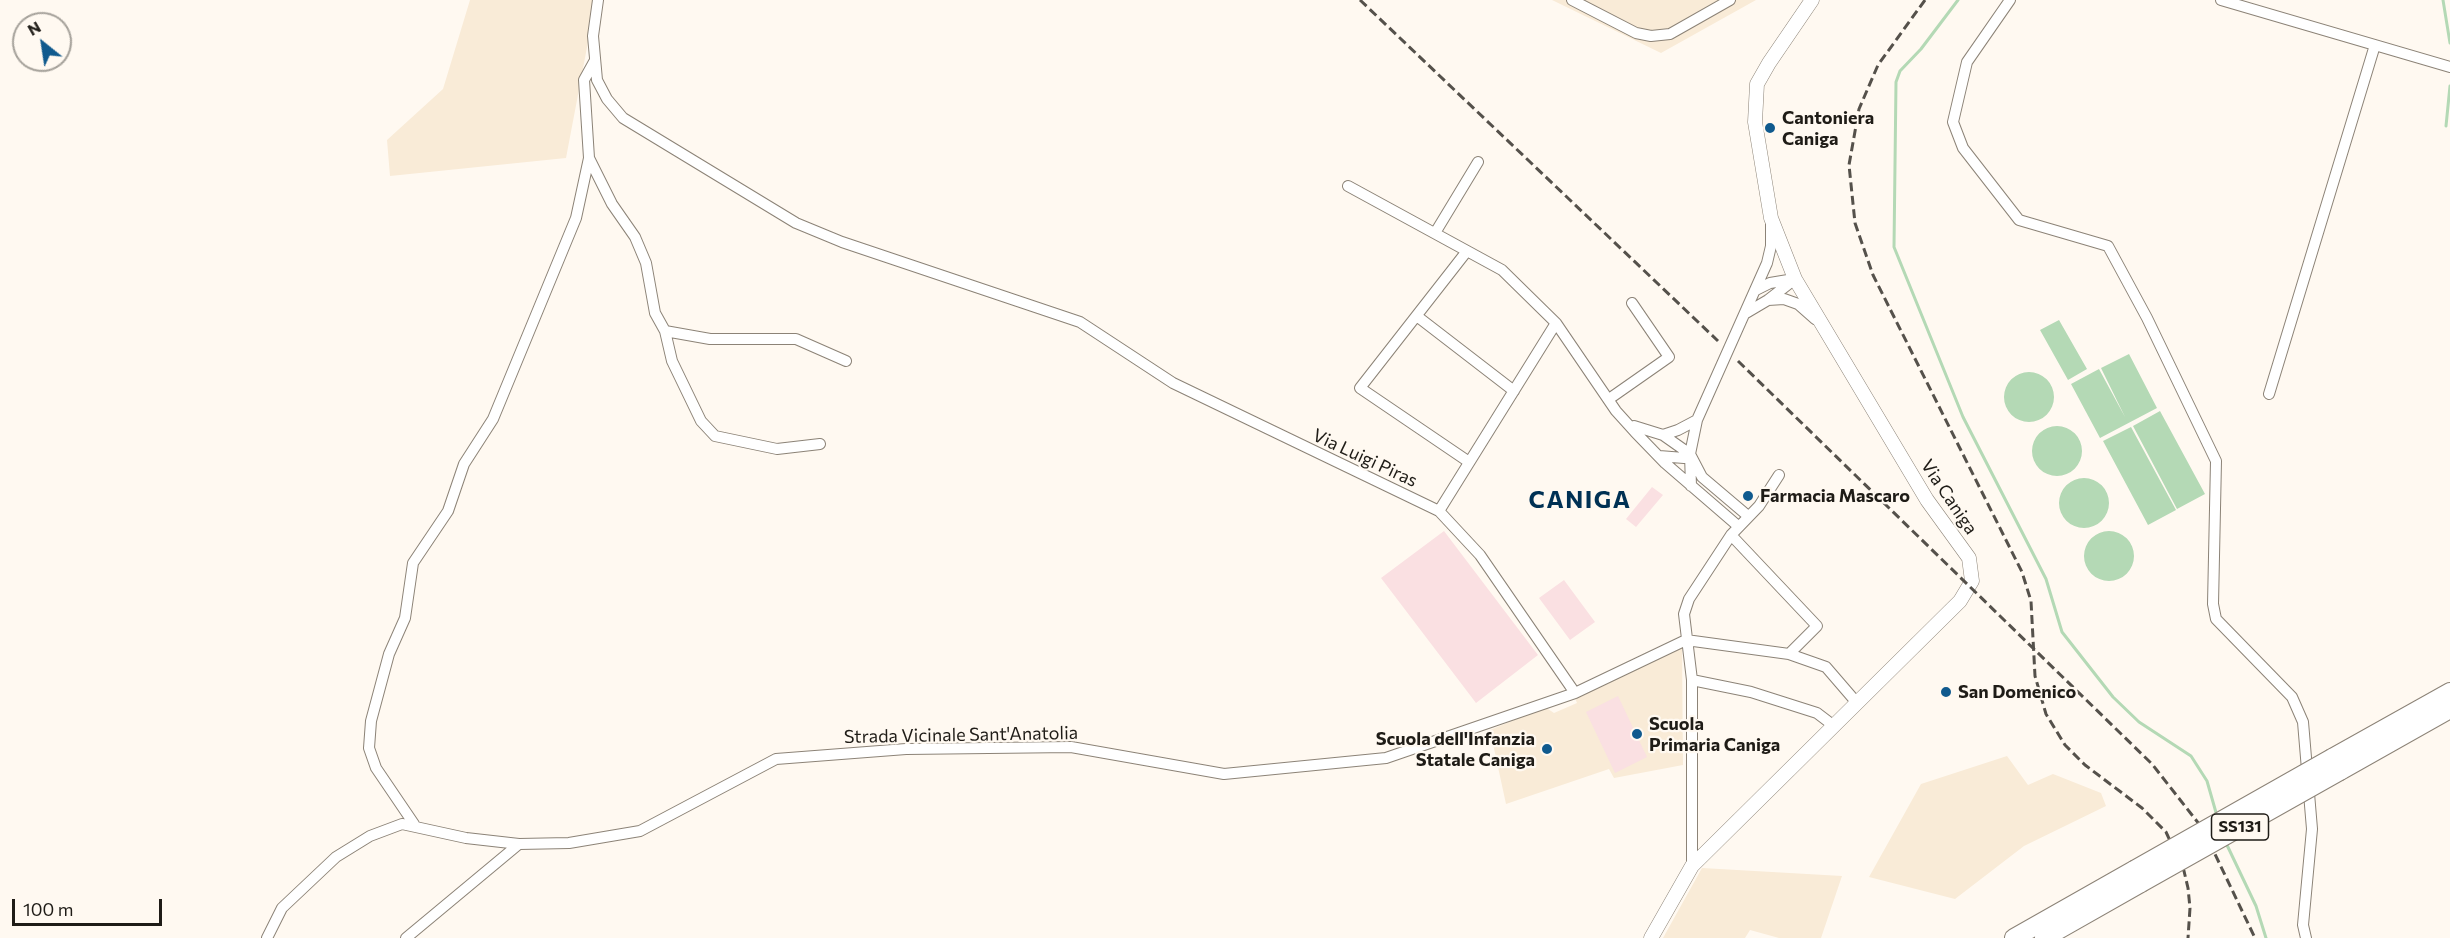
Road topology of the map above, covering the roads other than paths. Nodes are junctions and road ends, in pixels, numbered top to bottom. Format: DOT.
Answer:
graph roads {
  1 [pos="598,0"];
  2 [pos="1572,0"];
  3 [pos="1730,0"];
  4 [pos="1812,0"];
  5 [pos="2010,0"];
  6 [pos="2221,0"];
  7 [pos="2375,45"];
  8 [pos="594,61"];
  9 [pos="2450,67"];
  10 [pos="590,158"];
  11 [pos="1478,162"];
  12 [pos="1348,186"];
  13 [pos="1771,218"];
  14 [pos="1435,233"];
  15 [pos="1467,251"];
  16 [pos="1795,279"];
  17 [pos="1756,290"];
  18 [pos="1768,300"];
  19 [pos="1632,303"];
  20 [pos="1746,313"];
  21 [pos="1418,317"];
  22 [pos="1556,323"];
  23 [pos="1824,326"];
  24 [pos="665,331"];
  25 [pos="846,361"];
  26 [pos="1514,391"];
  27 [pos="2269,394"];
  28 [pos="1609,399"];
  29 [pos="1697,420"];
  30 [pos="1628,424"];
  31 [pos="1663,435"];
  32 [pos="820,444"];
  33 [pos="1690,453"];
  34 [pos="1659,456"];
  35 [pos="1469,462"];
  36 [pos="1779,475"];
  37 [pos="1691,486"];
  38 [pos="1439,511"];
  39 [pos="1748,516"];
  40 [pos="1735,531"];
  41 [pos="1686,640"];
  42 [pos="1789,654"];
  43 [pos="1692,680"];
  44 [pos="2450,692"];
  45 [pos="1575,693"];
  46 [pos="1857,703"];
  47 [pos="2450,709"];
  48 [pos="1834,726"];
  49 [pos="2336,764"];
  50 [pos="414,824"];
  51 [pos="519,844"];
  52 [pos="1692,866"];
  53 [pos="2138,876"];
  54 [pos="267,938"];
  55 [pos="406,938"];
  56 [pos="1651,938"];
  57 [pos="2014,938"];
  58 [pos="2044,938"];
  59 [pos="2306,938"];
  1 -- 8 [label="street"];
  2 -- 3 [label="street"];
  4 -- 13 [label="street, Via Caniga"];
  5 -- 59 [label="street"];
  6 -- 7 [label="street"];
  7 -- 9 [label="street"];
  7 -- 27 [label="street"];
  8 -- 10 [label="street"];
  8 -- 38 [label="street, Via Luigi Piras"];
  10 -- 24 [label="street"];
  10 -- 50 [label="street"];
  11 -- 14 [label="street"];
  12 -- 14 [label="street"];
  13 -- 16 [label="street, Via Caniga"];
  13 -- 17 [label="street"];
  14 -- 15 [label="street"];
  15 -- 21 [label="street"];
  15 -- 22 [label="street"];
  16 -- 17 [label="street"];
  16 -- 18 [label="street"];
  16 -- 23 [label="street, Via Caniga"];
  17 -- 20 [label="street"];
  18 -- 20 [label="street"];
  18 -- 23 [label="street"];
  19 -- 28 [label="street"];
  20 -- 29 [label="street"];
  21 -- 26 [label="street"];
  21 -- 35 [label="street"];
  22 -- 26 [label="street"];
  22 -- 28 [label="street"];
  23 -- 46 [label="street, Via Caniga"];
  24 -- 25 [label="street"];
  24 -- 32 [label="street"];
  26 -- 35 [label="street"];
  28 -- 30 [label="street"];
  29 -- 31 [label="street"];
  29 -- 33 [label="street"];
  30 -- 31 [label="street"];
  30 -- 34 [label="street"];
  31 -- 33 [label="street"];
  33 -- 34 [label="street"];
  33 -- 37 [label="street"];
  33 -- 39 [label="street"];
  34 -- 37 [label="street"];
  35 -- 38 [label="street"];
  36 -- 39 [label="street"];
  37 -- 40 [label="street"];
  38 -- 45 [label="street, Via Luigi Piras"];
  39 -- 40 [label="street"];
  40 -- 41 [label="street"];
  40 -- 42 [label="street"];
  41 -- 42 [label="street"];
  41 -- 43 [label="street"];
  41 -- 45 [label="street, Strada Vicinale Sant'Anatolia"];
  42 -- 46 [label="street"];
  43 -- 48 [label="street"];
  43 -- 52 [label="street"];
  44 -- 49 [label="highway, SS131"];
  45 -- 51 [label="street, Strada Vicinale Sant'Anatolia"];
  46 -- 48 [label="street, Via Caniga"];
  47 -- 49 [label="highway, SS131"];
  48 -- 52 [label="street, Via Caniga"];
  49 -- 53 [label="highway, SS131, bridge"];
  50 -- 51 [label="street, Strada Vicinale Sant'Anatolia"];
  50 -- 54 [label="street, Strada Vicinale Sant'Anatolia"];
  51 -- 55 [label="street"];
  52 -- 56 [label="street, Via Caniga"];
  53 -- 57 [label="highway, SS131"];
  53 -- 58 [label="highway, SS131"];
}
